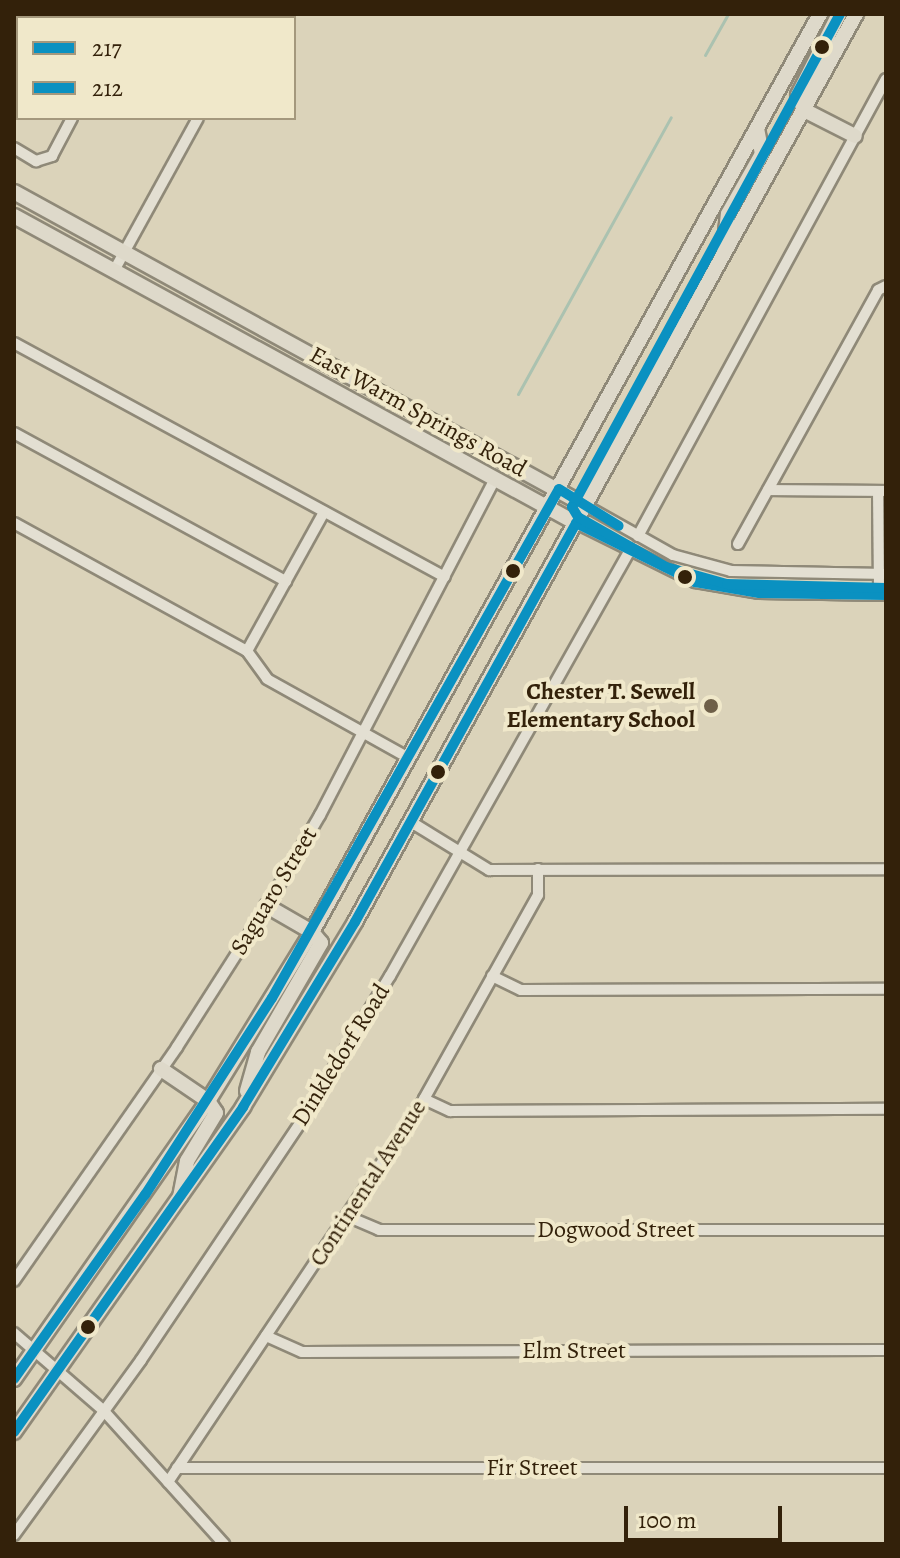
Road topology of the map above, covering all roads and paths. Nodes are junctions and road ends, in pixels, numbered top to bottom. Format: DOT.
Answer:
graph roads {
  1 [pos="820,14"];
  2 [pos="839,14"];
  3 [pos="856,14"];
  4 [pos="886,79"];
  5 [pos="804,110"];
  6 [pos="71,120"];
  7 [pos="197,120"];
  8 [pos="757,128"];
  9 [pos="855,136"];
  10 [pos="14,148"];
  11 [pos="14,192"];
  12 [pos="14,216"];
  13 [pos="125,251"];
  14 [pos="724,260"];
  15 [pos="115,269"];
  16 [pos="886,286"];
  17 [pos="286,340"];
  18 [pos="14,343"];
  19 [pos="275,358"];
  20 [pos="14,433"];
  21 [pos="495,479"];
  22 [pos="559,489"];
  23 [pos="768,490"];
  24 [pos="882,491"];
  25 [pos="586,506"];
  26 [pos="548,508"];
  27 [pos="324,512"];
  28 [pos="14,523"];
  29 [pos="576,523"];
  30 [pos="638,536"];
  31 [pos="738,544"];
  32 [pos="629,551"];
  33 [pos="883,574"];
  34 [pos="445,577"];
  35 [pos="286,581"];
  36 [pos="883,595"];
  37 [pos="247,651"];
  38 [pos="360,730"];
  39 [pos="409,758"];
  40 [pos="411,822"];
  41 [pos="460,853"];
  42 [pos="538,869"];
  43 [pos="886,869"];
  44 [pos="267,906"];
  45 [pos="312,932"];
  46 [pos="492,976"];
  47 [pos="886,989"];
  48 [pos="161,1069"];
  49 [pos="424,1099"];
  50 [pos="208,1101"];
  51 [pos="243,1107"];
  52 [pos="886,1109"];
  53 [pos="179,1203"];
  54 [pos="349,1217"];
  55 [pos="886,1230"];
  56 [pos="14,1281"];
  57 [pos="14,1333"];
  58 [pos="266,1336"];
  59 [pos="886,1350"];
  60 [pos="36,1351"];
  61 [pos="57,1375"];
  62 [pos="14,1379"];
  63 [pos="103,1410"];
  64 [pos="14,1432"];
  65 [pos="177,1468"];
  66 [pos="886,1468"];
  67 [pos="168,1482"];
  68 [pos="14,1535"];
  69 [pos="224,1544"];
  1 -- 8 [label="main road"];
  2 -- 5 [label="main road"];
  3 -- 5 [label="main road"];
  4 -- 9 [label="street"];
  5 -- 9 [label="main road"];
  5 -- 14 [label="main road"];
  6 -- 10 [label="street"];
  7 -- 13 [label="street"];
  8 -- 14 [label="main road"];
  8 -- 22 [label="main road"];
  9 -- 30 [label="street"];
  11 -- 13 [label="main road, East Warm Springs Road"];
  12 -- 15 [label="main road, East Warm Springs Road"];
  13 -- 15 [label="street"];
  13 -- 17 [label="main road, East Warm Springs Road"];
  14 -- 25 [label="main road"];
  15 -- 19 [label="main road, East Warm Springs Road"];
  16 -- 23 [label="street"];
  17 -- 19 [label="main road"];
  17 -- 22 [label="main road, East Warm Springs Road"];
  18 -- 27 [label="street"];
  19 -- 21 [label="main road, East Warm Springs Road"];
  20 -- 35 [label="street"];
  21 -- 26 [label="main road, East Warm Springs Road"];
  21 -- 34 [label="street, Saguaro Street"];
  22 -- 25 [label="main road, East Warm Springs Road"];
  22 -- 26 [label="main road"];
  23 -- 24 [label="street"];
  23 -- 31 [label="street"];
  24 -- 33 [label="street"];
  25 -- 29 [label="main road"];
  25 -- 30 [label="street, East Warm Springs Road"];
  26 -- 29 [label="main road, East Warm Springs Road"];
  26 -- 39 [label="main road"];
  27 -- 34 [label="street"];
  27 -- 35 [label="street"];
  28 -- 37 [label="street"];
  29 -- 32 [label="street, East Warm Springs Road"];
  29 -- 40 [label="main road"];
  30 -- 33 [label="street, East Warm Springs Road"];
  32 -- 36 [label="street, East Warm Springs Road"];
  32 -- 41 [label="street, Dinkledorf Road"];
  33 -- 36 [label="street"];
  34 -- 38 [label="street, Saguaro Street"];
  35 -- 37 [label="street"];
  37 -- 38 [label="street"];
  38 -- 39 [label="street"];
  38 -- 44 [label="street, Saguaro Street"];
  39 -- 45 [label="main road"];
  40 -- 41 [label="street"];
  40 -- 51 [label="main road"];
  41 -- 42 [label="street"];
  41 -- 63 [label="street, Dinkledorf Road"];
  42 -- 43 [label="street"];
  42 -- 46 [label="street, Continental Avenue"];
  44 -- 45 [label="main road"];
  44 -- 48 [label="street, Saguaro Street"];
  45 -- 50 [label="main road"];
  45 -- 51 [label="main road"];
  46 -- 47 [label="street"];
  46 -- 49 [label="street, Continental Avenue"];
  48 -- 50 [label="main road"];
  48 -- 56 [label="street, Saguaro Street"];
  49 -- 52 [label="street"];
  49 -- 54 [label="street, Continental Avenue"];
  50 -- 53 [label="main road"];
  50 -- 60 [label="main road"];
  51 -- 53 [label="main road"];
  53 -- 61 [label="main road"];
  54 -- 55 [label="street, Dogwood Street"];
  54 -- 58 [label="street, Continental Avenue"];
  57 -- 60 [label="street"];
  58 -- 59 [label="street, Elm Street"];
  58 -- 65 [label="street, Continental Avenue"];
  60 -- 61 [label="street"];
  60 -- 62 [label="main road"];
  61 -- 63 [label="street"];
  61 -- 64 [label="main road"];
  63 -- 67 [label="street"];
  63 -- 68 [label="street, Dinkledorf Road"];
  65 -- 66 [label="street, Fir Street"];
  65 -- 67 [label="street, Continental Avenue"];
  67 -- 69 [label="street"];
}
